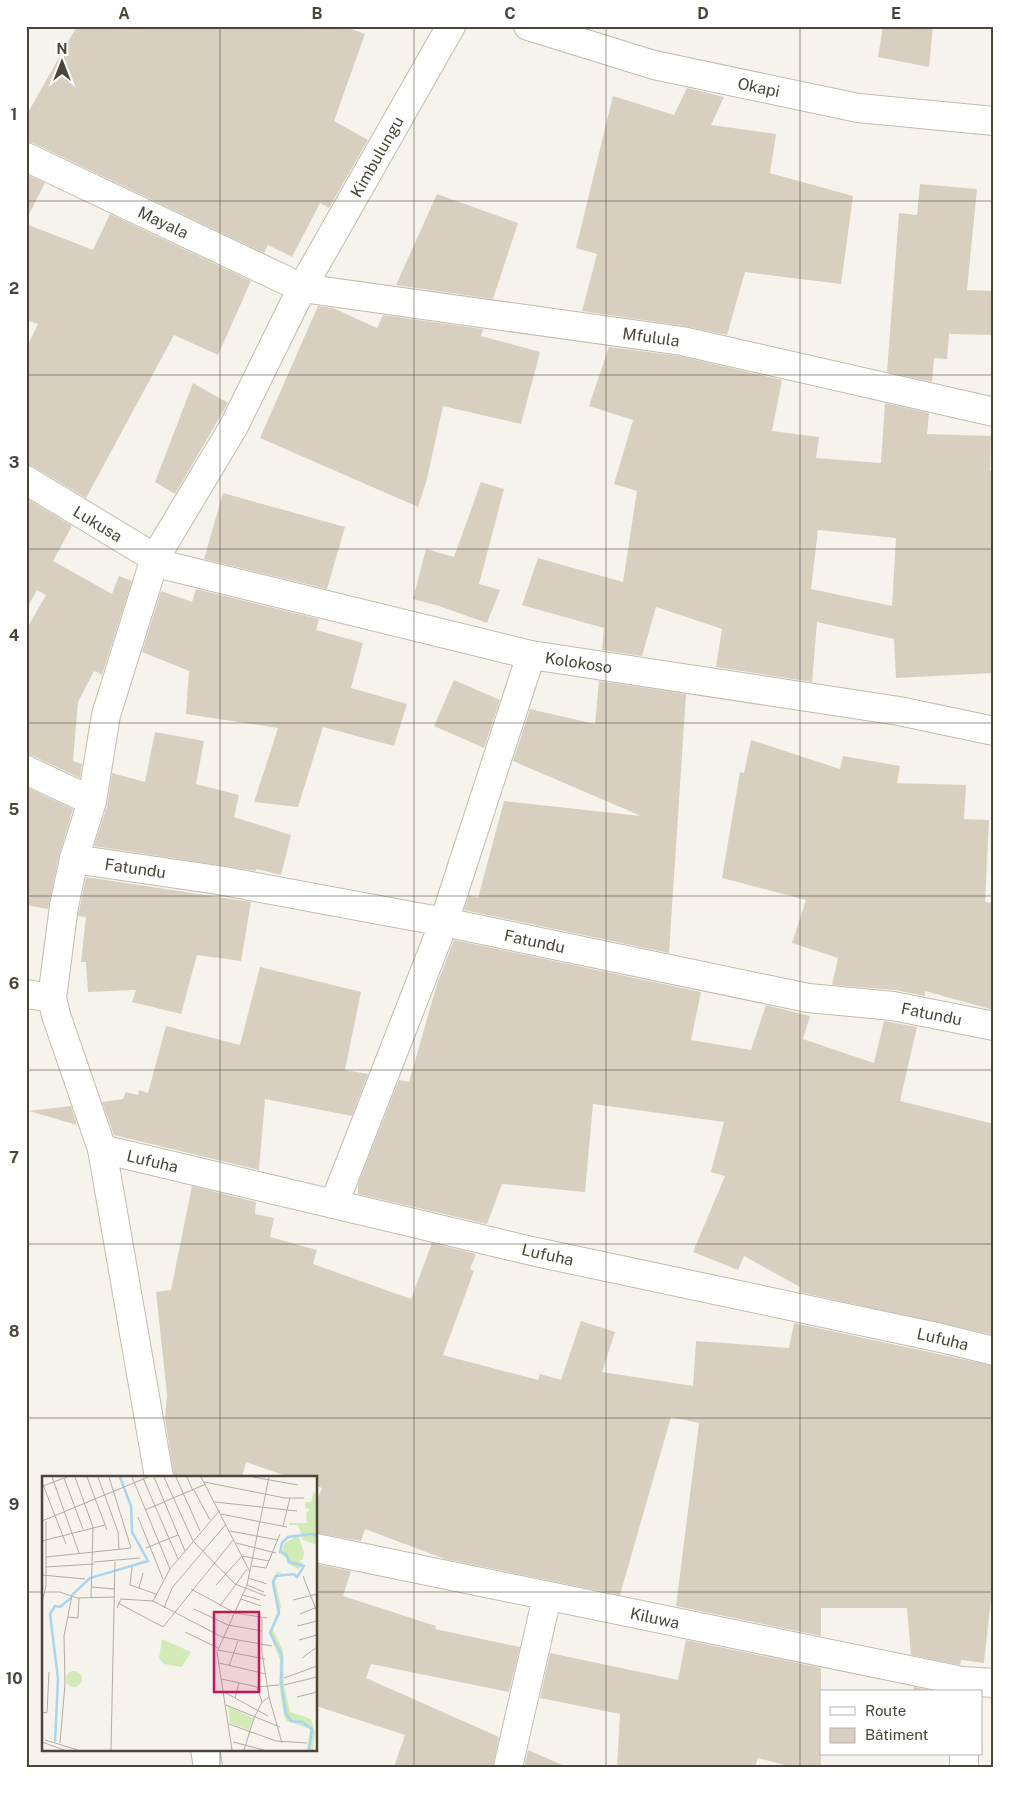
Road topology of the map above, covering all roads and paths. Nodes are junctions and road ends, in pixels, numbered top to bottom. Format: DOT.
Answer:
graph roads {
  1 [pos="451,26"];
  2 [pos="528,26"];
  3 [pos="994,121"];
  4 [pos="26,157"];
  5 [pos="302,288"];
  6 [pos="994,412"];
  7 [pos="26,480"];
  8 [pos="161,562"];
  9 [pos="531,655"];
  10 [pos="994,731"];
  11 [pos="26,770"];
  12 [pos="92,801"];
  13 [pos="74,859"];
  14 [pos="444,922"];
  15 [pos="39,996"];
  16 [pos="994,1026"];
  17 [pos="102,1149"];
  18 [pos="334,1204"];
  19 [pos="994,1351"];
  20 [pos="159,1476"];
  21 [pos="318,1548"];
  22 [pos="547,1597"];
  23 [pos="994,1683"];
  24 [pos="962,1686"];
  25 [pos="205,1750"];
  26 [pos="208,1767"];
  27 [pos="508,1767"];
  1 -- 5 [label="street, Kimbulungu"];
  2 -- 3 [label="street, Okapi"];
  4 -- 5 [label="street, Mayala"];
  5 -- 6 [label="street, Mfulula"];
  5 -- 8 [label="street, Kimbulungu"];
  7 -- 8 [label="street, Lukusa"];
  8 -- 9 [label="street, Kolokoso"];
  8 -- 12 [label="street, Kimbulungu"];
  9 -- 10 [label="street, Kolokoso"];
  9 -- 14 [label="street"];
  11 -- 12 [label="street"];
  12 -- 13 [label="street, Kimbulungu"];
  13 -- 14 [label="street, Fatundu"];
  13 -- 15 [label="street, Kimbulungu"];
  14 -- 16 [label="street, Fatundu"];
  14 -- 18 [label="street"];
  15 -- 17 [label="street"];
  17 -- 18 [label="street, Lufuha"];
  17 -- 20 [label="street"];
  18 -- 19 [label="street, Lufuha"];
  21 -- 22 [label="street, Kiluwa"];
  22 -- 24 [label="street, Kiluwa"];
  22 -- 27 [label="street"];
  23 -- 24 [label="street, Kiluwa"];
  25 -- 26 [label="street"];
}
